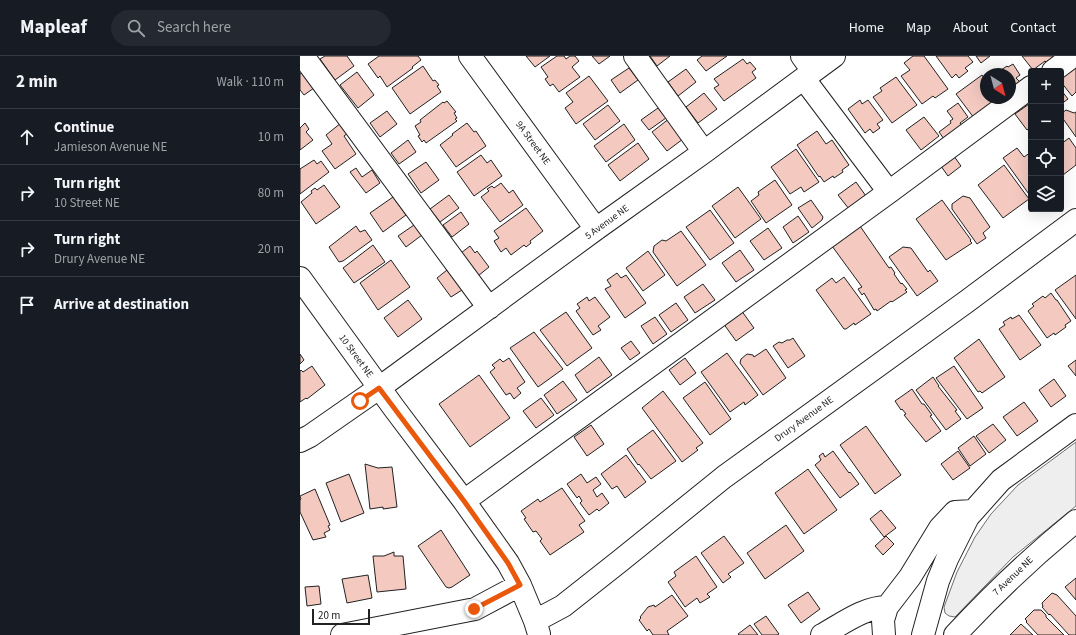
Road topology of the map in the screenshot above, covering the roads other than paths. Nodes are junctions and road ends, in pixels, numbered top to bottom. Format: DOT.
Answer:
graph roads {
  1 [pos="303,56"];
  2 [pos="470,56"];
  3 [pos="635,56"];
  4 [pos="834,56"];
  5 [pos="1073,56"];
  6 [pos="1057,68"];
  7 [pos="806,69"];
  8 [pos="1028,89"];
  9 [pos="704,152"];
  10 [pos="889,192"];
  11 [pos="1076,220"];
  12 [pos="596,230"];
  13 [pos="300,278"];
  14 [pos="489,308"];
  15 [pos="379,388"];
  16 [pos="1076,425"];
  17 [pos="300,441"];
  18 [pos="464,501"];
  19 [pos="973,511"];
  20 [pos="1076,521"];
  21 [pos="520,585"];
  22 [pos="887,607"];
  23 [pos="537,628"];
  24 [pos="342,635"];
  25 [pos="822,635"];
  26 [pos="884,635"];
  27 [pos="924,635"];
  28 [pos="955,635"];
  1 -- 14 [label="street"];
  2 -- 12 [label="street, 9A Street NE"];
  3 -- 9 [label="street"];
  4 -- 7 [label="street, 5 Avenue NE"];
  5 -- 6 [label="street"];
  7 -- 9 [label="street, 5 Avenue NE"];
  7 -- 10 [label="street"];
  8 -- 10 [label="street"];
  9 -- 12 [label="street, 5 Avenue NE"];
  10 -- 18 [label="street"];
  11 -- 23 [label="street, Drury Avenue NE"];
  12 -- 14 [label="street, 5 Avenue NE"];
  13 -- 15 [label="street, 10 Street NE"];
  14 -- 15 [label="street, 5 Avenue NE"];
  15 -- 17 [label="street, 5 Avenue NE"];
  15 -- 18 [label="street, 10 Street NE"];
  16 -- 19 [label="street"];
  18 -- 21 [label="street, 10 Street NE"];
  19 -- 22 [label="street"];
  19 -- 27 [label="street"];
  20 -- 28 [label="street, 7 Avenue NE"];
  21 -- 23 [label="street, 10 Street NE"];
  21 -- 24 [label="street"];
  22 -- 25 [label="street"];
  22 -- 26 [label="street"];
}
